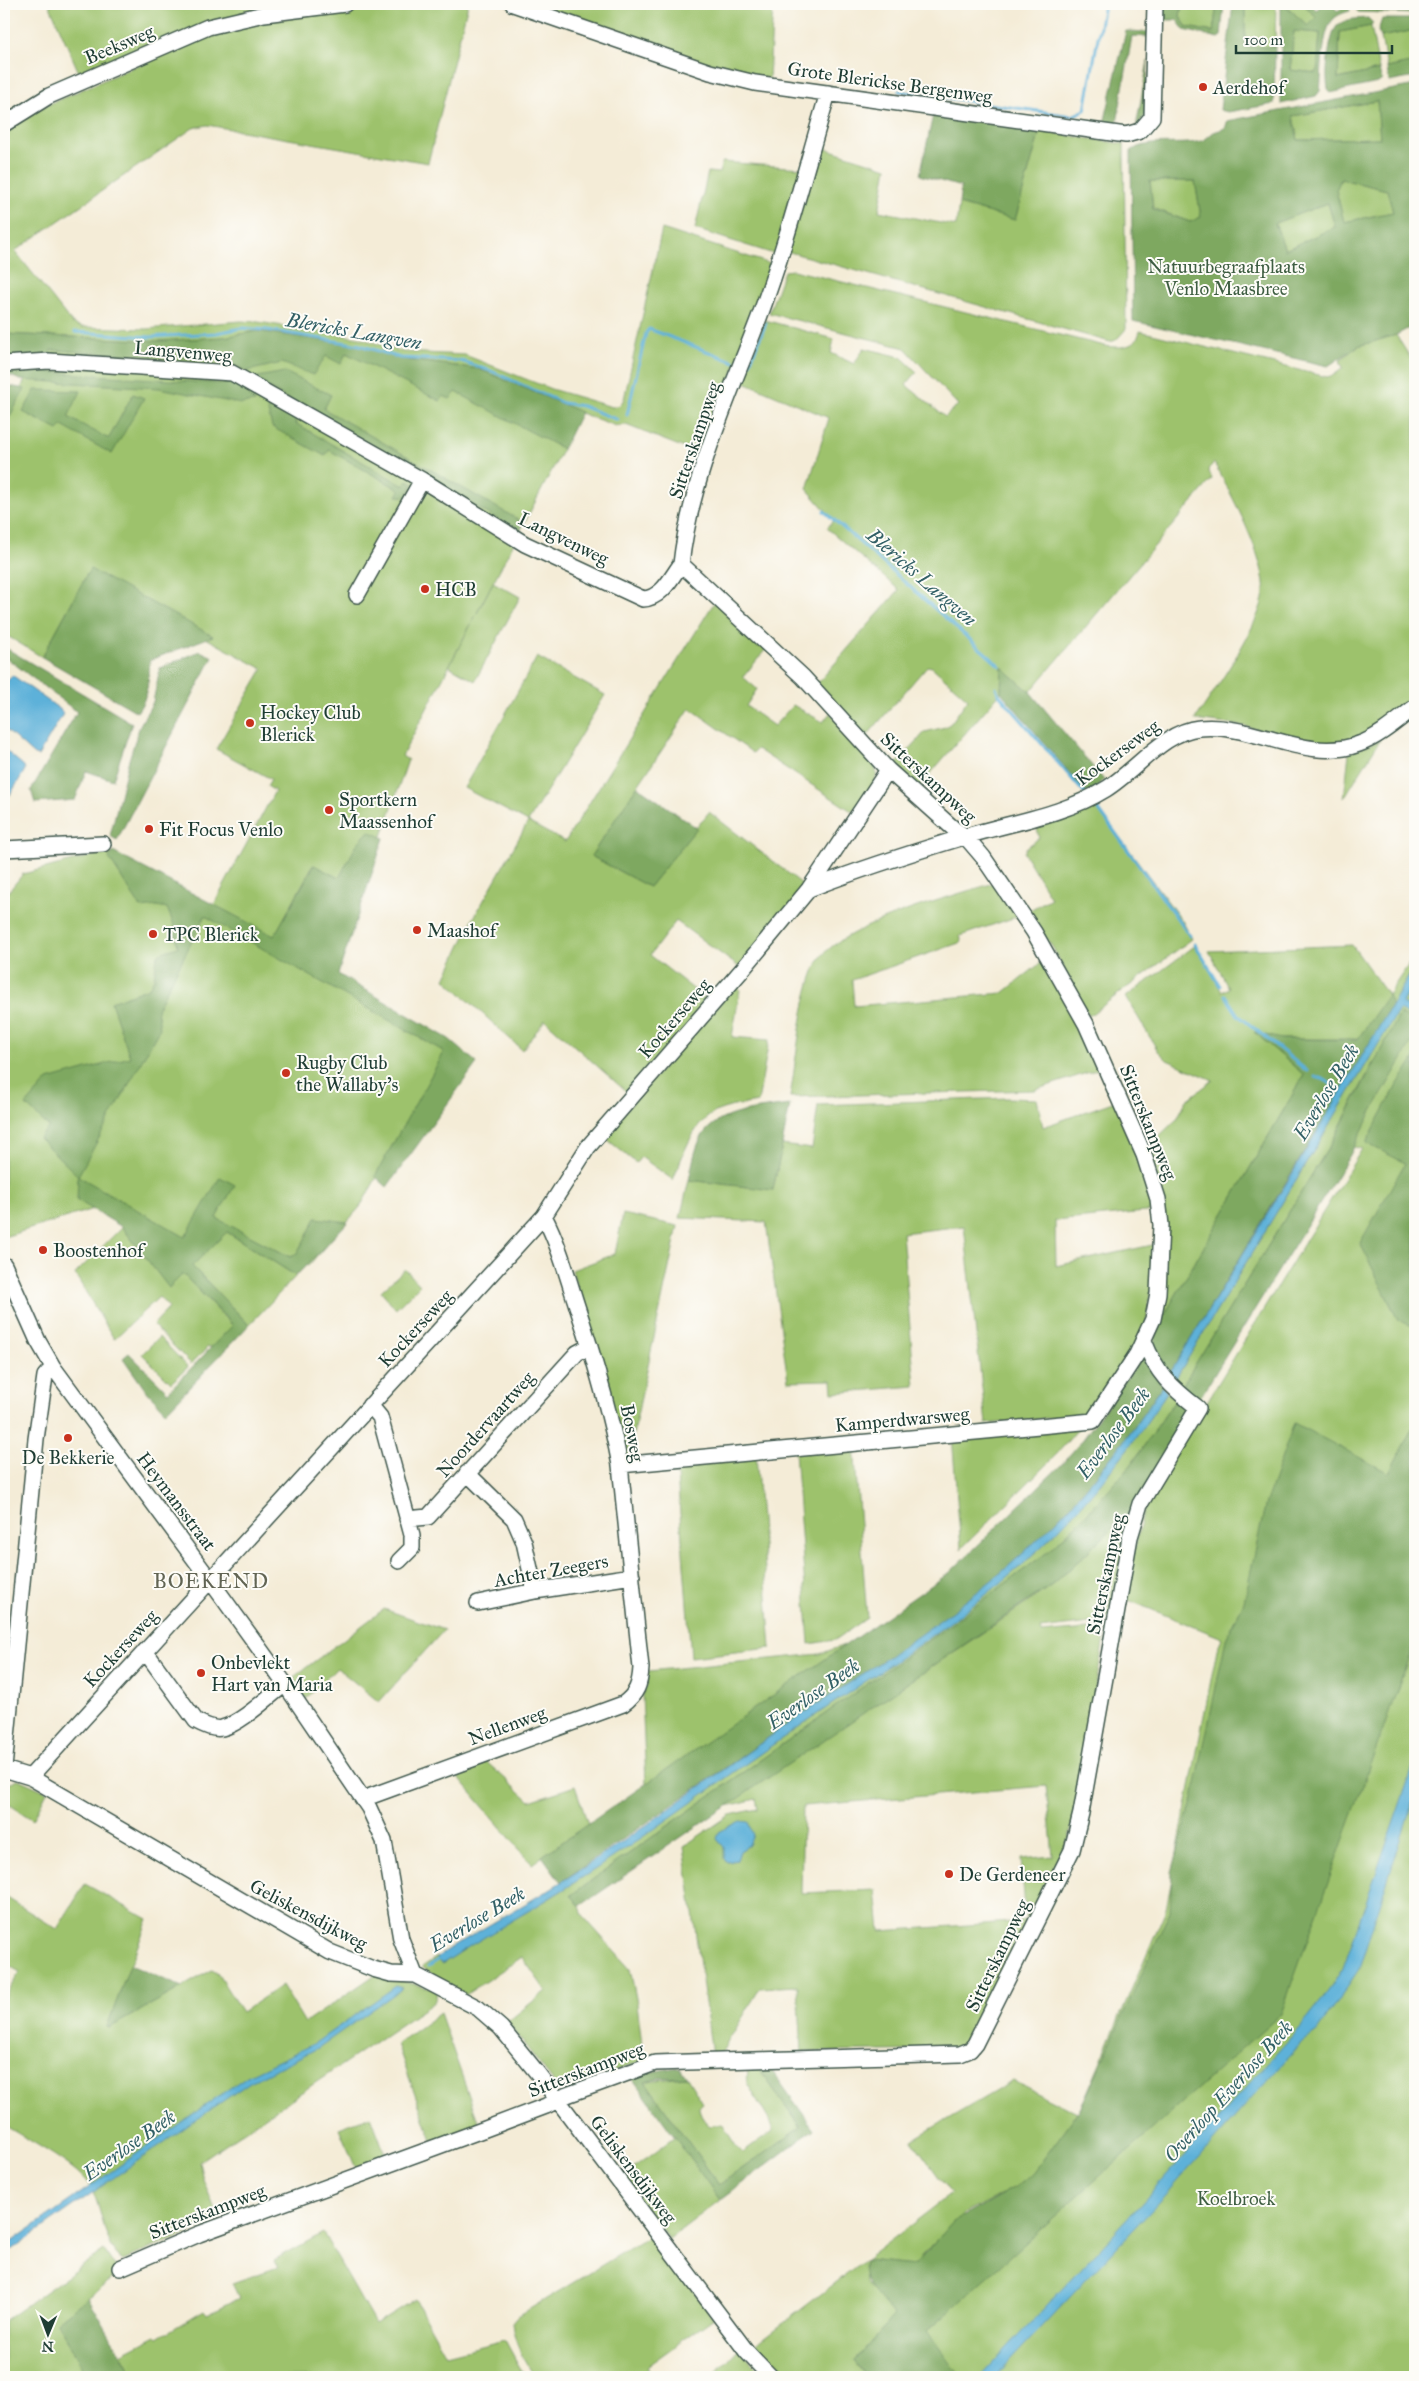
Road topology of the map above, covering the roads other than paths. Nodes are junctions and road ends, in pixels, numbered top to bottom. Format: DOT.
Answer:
graph roads {
  1 [pos="345,4"];
  2 [pos="513,4"];
  3 [pos="1155,4"];
  4 [pos="828,93"];
  5 [pos="4,124"];
  6 [pos="4,364"];
  7 [pos="422,480"];
  8 [pos="681,564"];
  9 [pos="358,595"];
  10 [pos="1415,707"];
  11 [pos="888,770"];
  12 [pos="965,836"];
  13 [pos="103,844"];
  14 [pos="4,849"];
  15 [pos="809,889"];
  16 [pos="544,1216"];
  17 [pos="4,1265"];
  18 [pos="1144,1342"];
  19 [pos="590,1346"];
  20 [pos="53,1367"];
  21 [pos="370,1406"];
  22 [pos="620,1465"];
  23 [pos="467,1473"];
  24 [pos="407,1519"];
  25 [pos="399,1561"];
  26 [pos="632,1576"];
  27 [pos="210,1580"];
  28 [pos="535,1591"];
  29 [pos="478,1603"];
  30 [pos="145,1651"];
  31 [pos="641,1668"];
  32 [pos="285,1684"];
  33 [pos="4,1768"];
  34 [pos="30,1777"];
  35 [pos="363,1799"];
  36 [pos="415,1975"];
  37 [pos="557,2100"];
  38 [pos="120,2268"];
  39 [pos="772,2377"];
  1 -- 5 [label="street, Beeksweg"];
  2 -- 4 [label="street, Grote Blerickse Bergenweg"];
  3 -- 4 [label="street, Grote Blerickse Bergenweg"];
  4 -- 8 [label="street, Sitterskampweg"];
  6 -- 7 [label="street, Langvenweg"];
  7 -- 8 [label="street, Langvenweg"];
  7 -- 9 [label="street"];
  8 -- 11 [label="street, Sitterskampweg"];
  10 -- 12 [label="street, Kockerseweg"];
  11 -- 12 [label="street, Sitterskampweg"];
  11 -- 15 [label="street, Kockerseweg"];
  12 -- 15 [label="street, Kockerseweg"];
  12 -- 18 [label="street, Sitterskampweg"];
  13 -- 14 [label="street"];
  15 -- 16 [label="street, Kockerseweg"];
  16 -- 19 [label="street, Bosweg"];
  16 -- 21 [label="street, Kockerseweg"];
  17 -- 20 [label="street, Heymansstraat"];
  18 -- 22 [label="street, Kamperdwarsweg"];
  18 -- 37 [label="street, Sitterskampweg"];
  19 -- 22 [label="street, Bosweg"];
  19 -- 23 [label="street, Noordervaartweg"];
  20 -- 27 [label="street, Heymansstraat"];
  20 -- 33 [label="street"];
  21 -- 24 [label="street"];
  21 -- 27 [label="street, Kockerseweg"];
  22 -- 26 [label="street, Bosweg"];
  23 -- 24 [label="street, Noordervaartweg"];
  23 -- 28 [label="street"];
  24 -- 25 [label="street"];
  26 -- 28 [label="street, Achter Zeegers"];
  26 -- 31 [label="street, Bosweg"];
  27 -- 30 [label="street, Kockerseweg"];
  27 -- 32 [label="street, Heymansstraat"];
  28 -- 29 [label="street, Achter Zeegers"];
  30 -- 32 [label="street"];
  30 -- 34 [label="street, Kockerseweg"];
  31 -- 35 [label="street, Nellenweg"];
  32 -- 35 [label="street, Heymansstraat"];
  33 -- 34 [label="street, Geliskensdijkweg"];
  34 -- 36 [label="street, Geliskensdijkweg"];
  35 -- 36 [label="street, Heymansstraat"];
  36 -- 37 [label="street, Geliskensdijkweg"];
  37 -- 38 [label="street, Sitterskampweg"];
  37 -- 39 [label="street, Geliskensdijkweg"];
}
